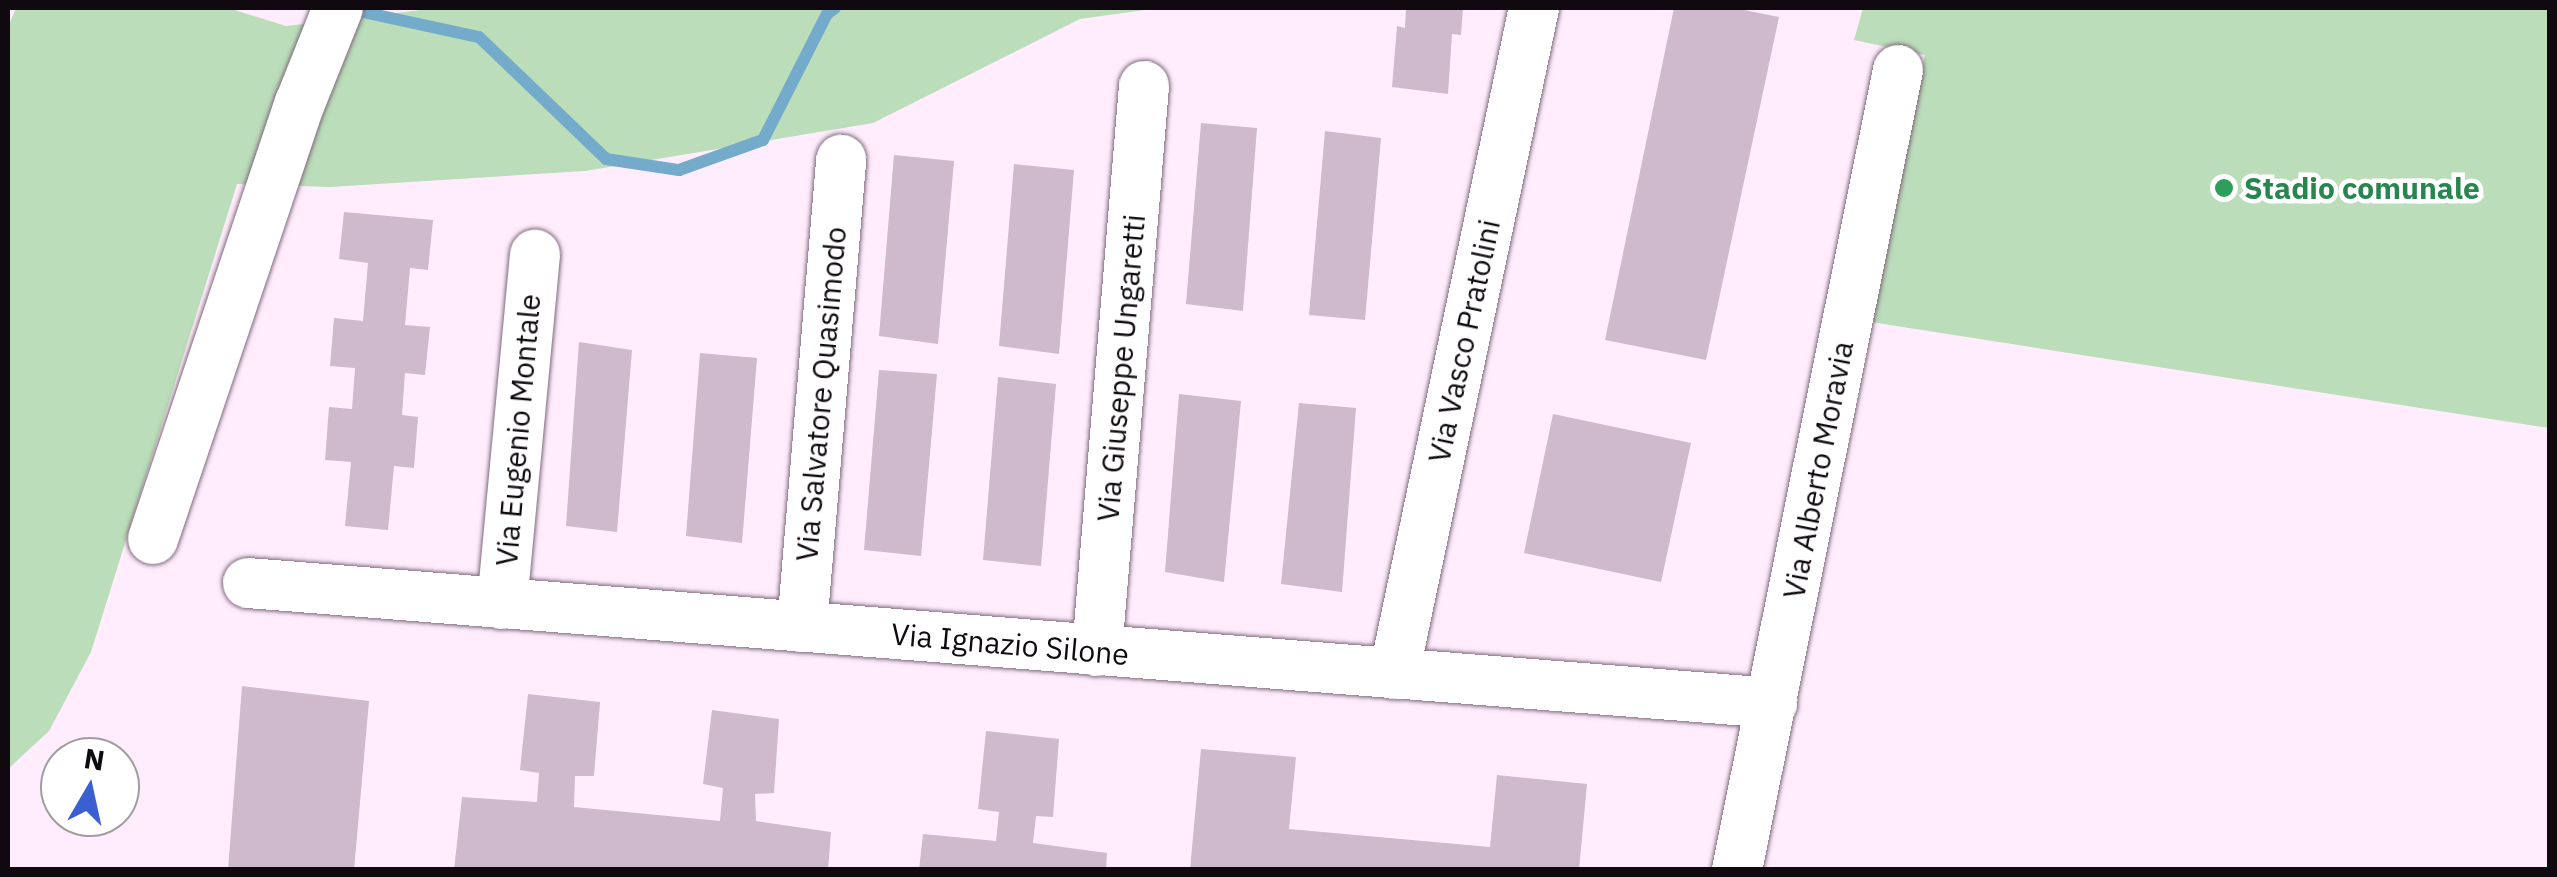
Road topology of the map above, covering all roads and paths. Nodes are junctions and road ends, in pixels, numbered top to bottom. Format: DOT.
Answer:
graph roads {
  1 [pos="1534,8"];
  2 [pos="333,23"];
  3 [pos="1898,70"];
  4 [pos="1144,86"];
  5 [pos="840,160"];
  6 [pos="535,256"];
  7 [pos="152,539"];
  8 [pos="248,583"];
  9 [pos="502,604"];
  10 [pos="802,627"];
  11 [pos="1097,651"];
  12 [pos="1394,674"];
  13 [pos="1772,703"];
  14 [pos="1736,870"];
  1 -- 12 [label="street, Via Vasco Pratolini"];
  2 -- 7 [label="street"];
  3 -- 13 [label="street, Via Alberto Moravia"];
  4 -- 11 [label="street, Via Giuseppe Ungaretti"];
  5 -- 10 [label="street, Via Salvatore Quasimodo"];
  6 -- 9 [label="street, Via Eugenio Montale"];
  8 -- 9 [label="street, Via Ignazio Silone"];
  9 -- 10 [label="street, Via Ignazio Silone"];
  10 -- 11 [label="street, Via Ignazio Silone"];
  11 -- 12 [label="street, Via Ignazio Silone"];
  12 -- 13 [label="street, Via Ignazio Silone"];
  13 -- 14 [label="street, Via Alberto Moravia"];
}
